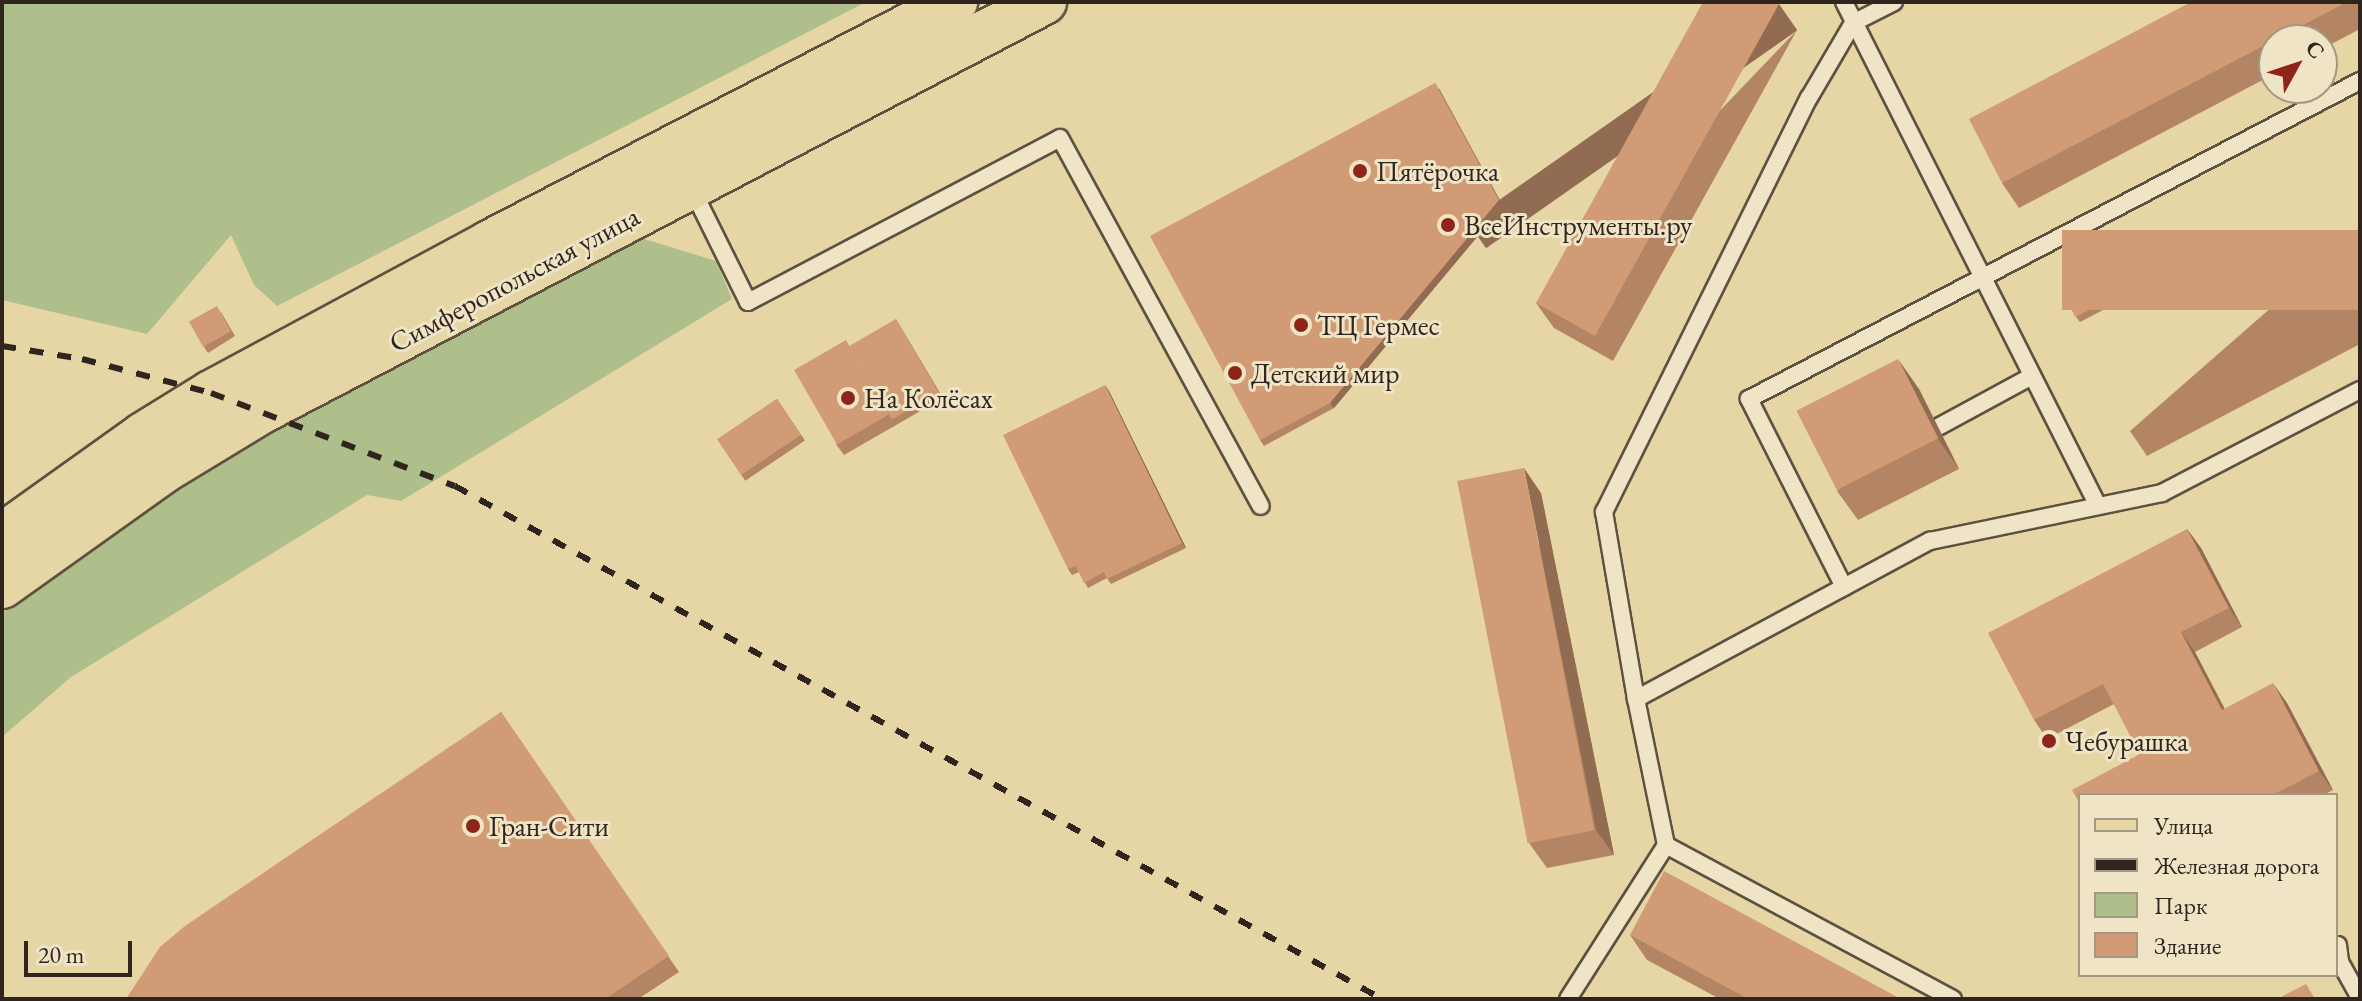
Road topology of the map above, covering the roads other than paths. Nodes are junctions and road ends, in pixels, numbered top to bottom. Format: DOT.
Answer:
graph roads {
  1 [pos="955,2"];
  2 [pos="1044,2"];
  3 [pos="1844,2"];
  4 [pos="1894,2"];
  5 [pos="1853,23"];
  6 [pos="2360,81"];
  7 [pos="691,187"];
  8 [pos="1982,281"];
  9 [pos="2032,376"];
  10 [pos="2360,390"];
  11 [pos="1938,427"];
  12 [pos="1261,506"];
  13 [pos="2098,506"];
  14 [pos="2,536"];
  15 [pos="2,586"];
  16 [pos="1844,587"];
  17 [pos="1636,699"];
  18 [pos="1666,845"];
  19 [pos="2338,945"];
  20 [pos="2360,998"];
  21 [pos="1568,999"];
  22 [pos="1953,999"];
  1 -- 14 [label="main road, Симферопольская улица"];
  2 -- 7 [label="main road, Симферопольская улица"];
  3 -- 5 [label="lane"];
  4 -- 5 [label="lane"];
  5 -- 8 [label="lane"];
  5 -- 17 [label="lane"];
  6 -- 8 [label="lane"];
  7 -- 12 [label="lane"];
  7 -- 15 [label="main road, Симферопольская улица"];
  8 -- 9 [label="lane"];
  8 -- 16 [label="lane"];
  9 -- 11 [label="lane"];
  9 -- 13 [label="lane"];
  10 -- 13 [label="lane"];
  13 -- 16 [label="lane"];
  16 -- 17 [label="lane"];
  17 -- 18 [label="lane"];
  18 -- 21 [label="lane"];
  18 -- 22 [label="lane"];
  19 -- 20 [label="lane"];
}
